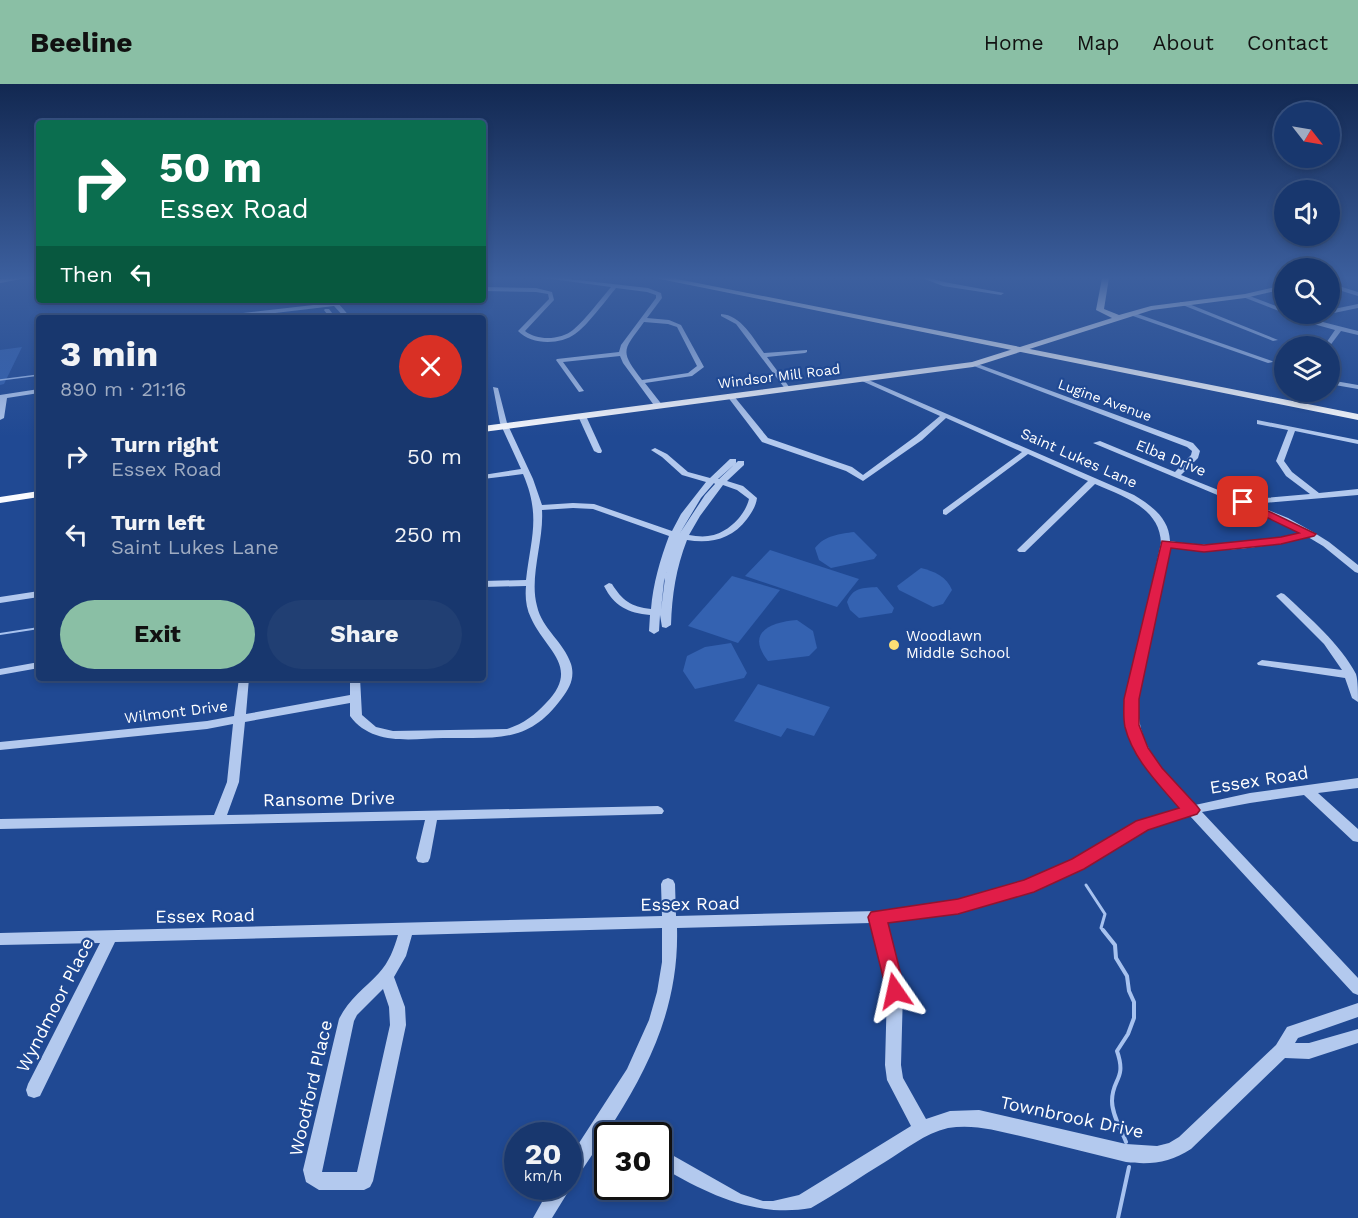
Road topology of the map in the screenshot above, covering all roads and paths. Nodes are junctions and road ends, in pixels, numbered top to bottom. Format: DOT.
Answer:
graph roads {
  1 [pos="521,331"];
  2 [pos="576,331"];
  3 [pos="635,331"];
  4 [pos="682,331"];
  5 [pos="744,331"];
  6 [pos="925,331"];
  7 [pos="959,331"];
  8 [pos="1080,331"];
  9 [pos="1180,331"];
  10 [pos="1252,331"];
  11 [pos="1274,340"];
  12 [pos="805,351"];
  13 [pos="622,354"];
  14 [pos="762,355"];
  15 [pos="1270,362"];
  16 [pos="973,364"];
  17 [pos="864,380"];
  18 [pos="641,382"];
  19 [pos="1340,384"];
  20 [pos="1358,387"];
  21 [pos="495,388"];
  22 [pos="788,389"];
  23 [pos="36,391"];
  24 [pos="581,391"];
  25 [pos="731,396"];
  26 [pos="2,397"];
  27 [pos="659,406"];
  28 [pos="1358,409"];
  29 [pos="944,416"];
  30 [pos="582,417"];
  31 [pos="1358,417"];
  32 [pos="0,418"];
  33 [pos="1260,422"];
  34 [pos="504,426"];
  35 [pos="1292,428"];
  36 [pos="486,429"];
  37 [pos="1097,442"];
  38 [pos="1358,442"];
  39 [pos="656,450"];
  40 [pos="598,451"];
  41 [pos="1026,452"];
  42 [pos="737,462"];
  43 [pos="524,471"];
  44 [pos="1176,475"];
  45 [pos="486,477"];
  46 [pos="1094,480"];
  47 [pos="715,482"];
  48 [pos="1358,492"];
  49 [pos="36,494"];
  50 [pos="1318,496"];
  51 [pos="0,500"];
  52 [pos="1243,502"];
  53 [pos="538,508"];
  54 [pos="946,512"];
  55 [pos="1310,534"];
  56 [pos="679,535"];
  57 [pos="1166,543"];
  58 [pos="1022,550"];
  59 [pos="1358,570"];
  60 [pos="531,583"];
  61 [pos="486,584"];
  62 [pos="609,586"];
  63 [pos="36,594"];
  64 [pos="1281,596"];
  65 [pos="0,600"];
  66 [pos="660,612"];
  67 [pos="666,625"];
  68 [pos="654,631"];
  69 [pos="1262,663"];
  70 [pos="36,666"];
  71 [pos="0,672"];
  72 [pos="1351,675"];
  73 [pos="244,681"];
  74 [pos="355,681"];
  75 [pos="355,698"];
  76 [pos="1358,698"];
  77 [pos="240,718"];
  78 [pos="0,746"];
  79 [pos="1358,783"];
  80 [pos="1307,790"];
  81 [pos="1191,810"];
  82 [pos="658,811"];
  83 [pos="432,816"];
  84 [pos="219,819"];
  85 [pos="0,824"];
  86 [pos="1358,837"];
  87 [pos="423,858"];
  88 [pos="668,884"];
  89 [pos="877,917"];
  90 [pos="669,923"];
  91 [pos="407,929"];
  92 [pos="111,936"];
  93 [pos="0,939"];
  94 [pos="387,976"];
  95 [pos="1358,988"];
  96 [pos="1358,1010"];
  97 [pos="1358,1036"];
  98 [pos="1282,1050"];
  99 [pos="34,1090"];
  100 [pos="603,1122"];
  101 [pos="922,1129"];
  102 [pos="594,1136"];
  103 [pos="582,1154"];
  104 [pos="672,1163"];
  105 [pos="553,1200"];
  106 [pos="542,1218"];
  1 -- 2 [label="street"];
  3 -- 13 [label="street"];
  4 -- 18 [label="street"];
  5 -- 14 [label="street"];
  6 -- 31 [label="highway"];
  7 -- 28 [label="highway"];
  8 -- 16 [label="main road, Windsor Mill Road"];
  9 -- 15 [label="street"];
  10 -- 11 [label="street"];
  12 -- 14 [label="street"];
  13 -- 18 [label="street"];
  13 -- 24 [label="street"];
  14 -- 22 [label="street"];
  16 -- 17 [label="main road, Windsor Mill Road"];
  16 -- 44 [label="street, Lugine Avenue"];
  17 -- 22 [label="main road, Windsor Mill Road"];
  17 -- 29 [label="street, Saint Lukes Lane"];
  18 -- 27 [label="street"];
  19 -- 20 [label="street"];
  21 -- 34 [label="street"];
  22 -- 25 [label="main road, Windsor Mill Road"];
  23 -- 26 [label="street"];
  25 -- 27 [label="main road, Windsor Mill Road"];
  25 -- 29 [label="street"];
  26 -- 32 [label="street"];
  27 -- 30 [label="main road, Windsor Mill Road"];
  29 -- 41 [label="street, Saint Lukes Lane"];
  30 -- 34 [label="main road, Windsor Mill Road"];
  30 -- 40 [label="street"];
  33 -- 35 [label="street"];
  34 -- 36 [label="main road, Windsor Mill Road"];
  34 -- 43 [label="street"];
  35 -- 38 [label="street"];
  35 -- 50 [label="street"];
  37 -- 44 [label="street, Elba Drive"];
  39 -- 47 [label="street"];
  41 -- 46 [label="street, Saint Lukes Lane"];
  41 -- 54 [label="street"];
  42 -- 47 [label="street"];
  43 -- 45 [label="street"];
  43 -- 53 [label="street"];
  44 -- 52 [label="street, Elba Drive"];
  46 -- 57 [label="street, Saint Lukes Lane"];
  46 -- 58 [label="street"];
  47 -- 56 [label="street"];
  47 -- 56 [label="street"];
  48 -- 50 [label="street"];
  49 -- 51 [label="main road"];
  50 -- 52 [label="street"];
  52 -- 55 [label="street, Elba Drive"];
  53 -- 56 [label="street"];
  53 -- 60 [label="street"];
  55 -- 57 [label="street"];
  55 -- 59 [label="street, Elba Drive"];
  56 -- 66 [label="street"];
  57 -- 81 [label="street"];
  60 -- 61 [label="street"];
  60 -- 75 [label="street"];
  62 -- 66 [label="street"];
  63 -- 65 [label="street"];
  64 -- 72 [label="street"];
  66 -- 67 [label="street"];
  66 -- 68 [label="street"];
  69 -- 72 [label="street"];
  70 -- 71 [label="street"];
  72 -- 76 [label="street"];
  73 -- 77 [label="street"];
  74 -- 75 [label="street"];
  75 -- 77 [label="street, Wilmont Drive"];
  77 -- 78 [label="street, Wilmont Drive"];
  77 -- 84 [label="street"];
  79 -- 80 [label="street, Essex Road"];
  80 -- 81 [label="street, Essex Road"];
  80 -- 86 [label="street"];
  81 -- 89 [label="street, Essex Road"];
  81 -- 95 [label="street"];
  82 -- 83 [label="street, Ransome Drive"];
  83 -- 84 [label="street, Ransome Drive"];
  83 -- 87 [label="street"];
  84 -- 85 [label="street, Ransome Drive"];
  88 -- 90 [label="street"];
  89 -- 90 [label="street, Essex Road"];
  89 -- 101 [label="street"];
  90 -- 91 [label="street, Essex Road"];
  90 -- 100 [label="street"];
  91 -- 92 [label="street, Essex Road"];
  91 -- 94 [label="street, Woodford Place"];
  92 -- 93 [label="street, Essex Road"];
  92 -- 99 [label="street, Wyndmoor Place"];
  94 -- 94 [label="street, Woodford Place"];
  96 -- 98 [label="street, Townbrook Drive"];
  97 -- 98 [label="street"];
  98 -- 101 [label="street, Townbrook Drive"];
  101 -- 104 [label="street, Townbrook Drive"];
  102 -- 103 [label="street"];
  105 -- 106 [label="street"];
}
